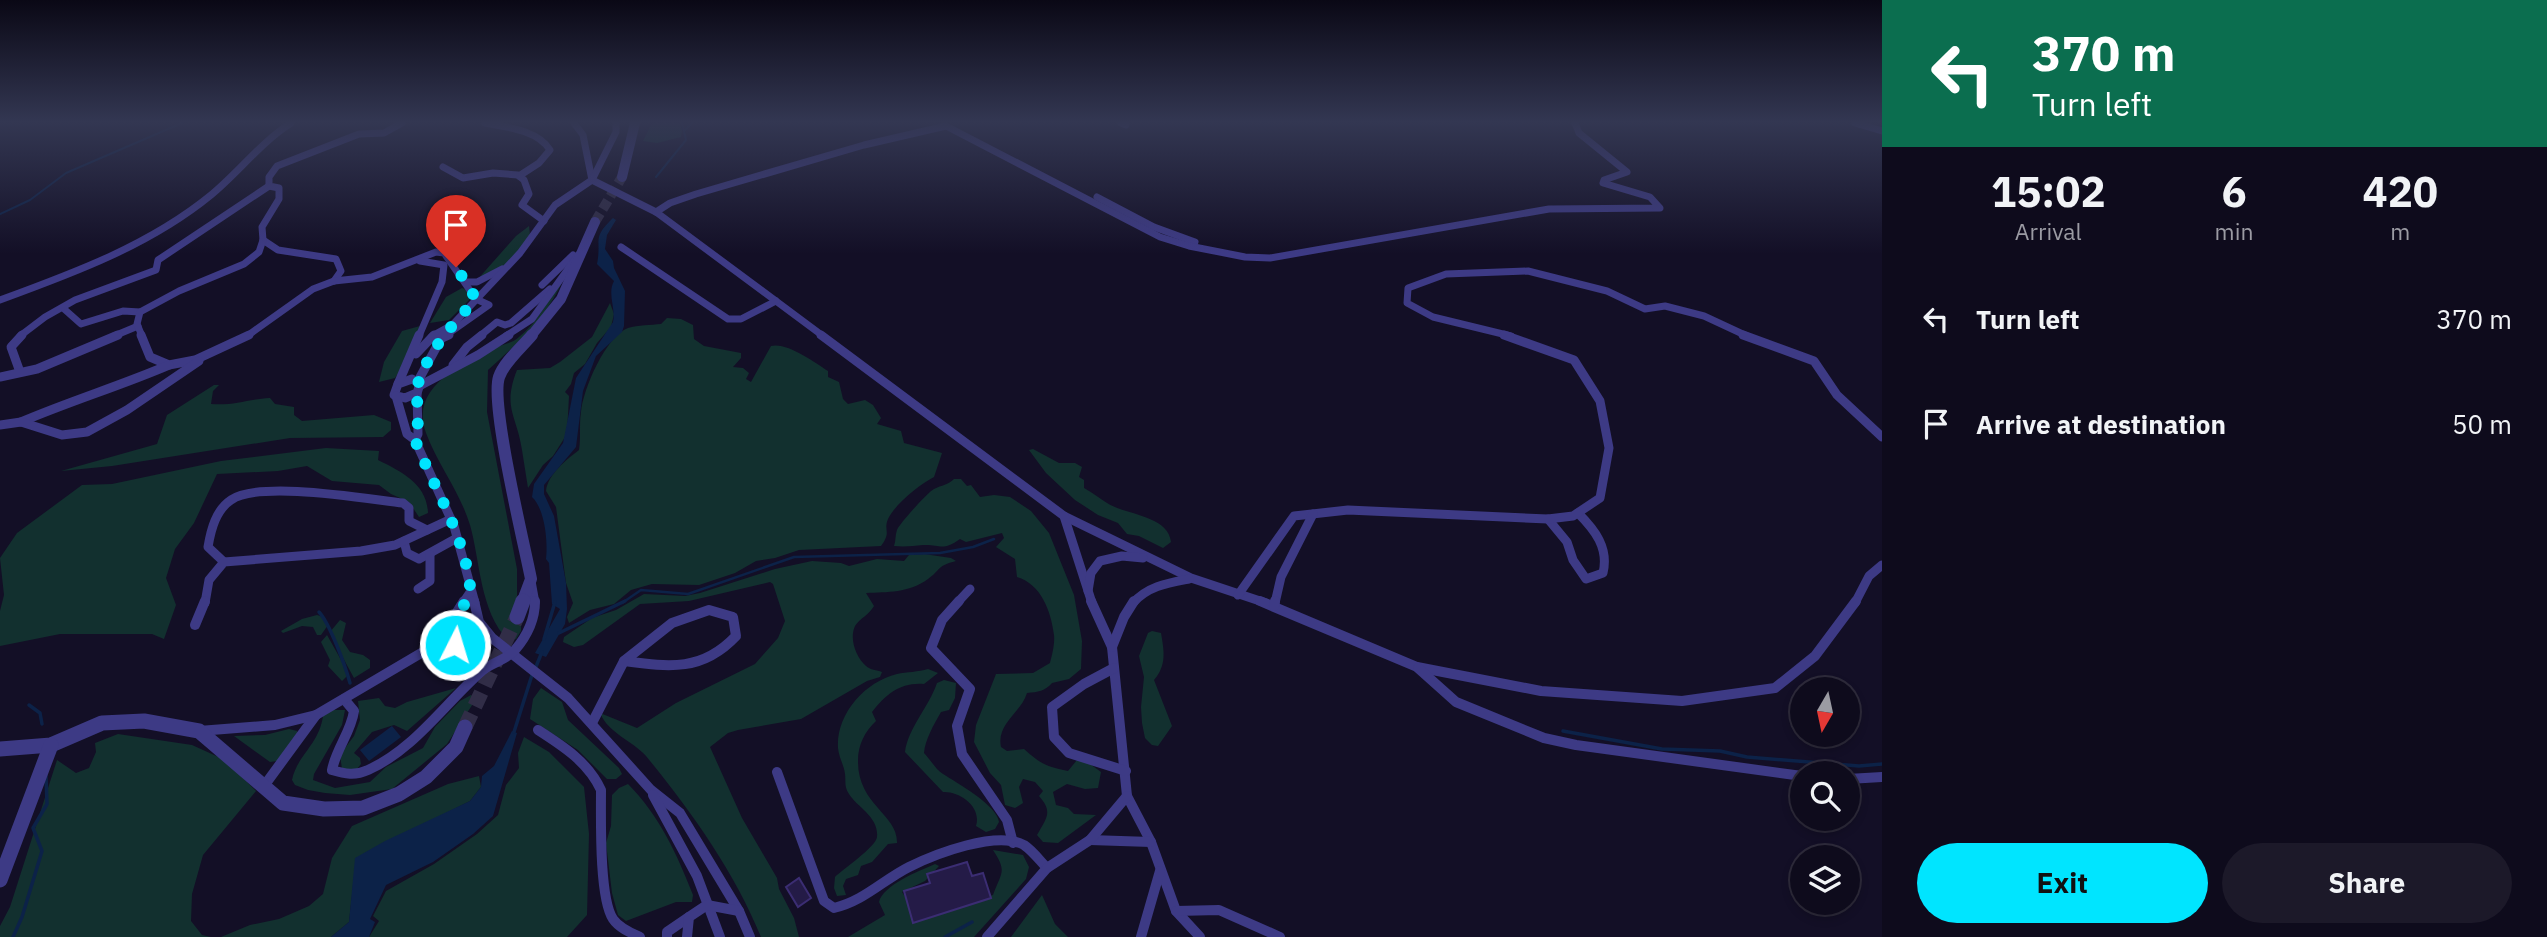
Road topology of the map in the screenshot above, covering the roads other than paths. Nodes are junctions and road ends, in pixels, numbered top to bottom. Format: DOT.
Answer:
graph roads {
  1 [pos="240,167"];
  2 [pos="276,167"];
  3 [pos="443,167"];
  4 [pos="532,167"];
  5 [pos="589,167"];
  6 [pos="599,167"];
  7 [pos="625,167"];
  8 [pos="790,167"];
  9 [pos="1025,167"];
  10 [pos="1033,167"];
  11 [pos="1621,167"];
  12 [pos="519,176"];
  13 [pos="622,177"];
  14 [pos="592,180"];
  15 [pos="269,186"];
  16 [pos="656,212"];
  17 [pos="544,221"];
  18 [pos="595,222"];
  19 [pos="263,240"];
  20 [pos="1195,242"];
  21 [pos="621,247"];
  22 [pos="583,248"];
  23 [pos="415,261"];
  24 [pos="508,266"];
  25 [pos="334,281"];
  26 [pos="465,282"];
  27 [pos="542,285"];
  28 [pos="553,287"];
  29 [pos="476,299"];
  30 [pos="0,300"];
  31 [pos="776,300"];
  32 [pos="63,308"];
  33 [pos="140,312"];
  34 [pos="461,315"];
  35 [pos="471,319"];
  36 [pos="138,326"];
  37 [pos="454,328"];
  38 [pos="206,356"];
  39 [pos="169,365"];
  40 [pos="452,367"];
  41 [pos="20,372"];
  42 [pos="403,373"];
  43 [pos="0,377"];
  44 [pos="398,384"];
  45 [pos="419,386"];
  46 [pos="396,396"];
  47 [pos="21,422"];
  48 [pos="0,425"];
  49 [pos="1882,437"];
  50 [pos="415,440"];
  51 [pos="1577,513"];
  52 [pos="1312,514"];
  53 [pos="1064,516"];
  54 [pos="451,519"];
  55 [pos="1548,519"];
  56 [pos="427,530"];
  57 [pos="457,538"];
  58 [pos="404,541"];
  59 [pos="430,555"];
  60 [pos="1150,558"];
  61 [pos="223,562"];
  62 [pos="1882,565"];
  63 [pos="1191,578"];
  64 [pos="531,579"];
  65 [pos="418,589"];
  66 [pos="970,589"];
  67 [pos="471,591"];
  68 [pos="1087,592"];
  69 [pos="1238,595"];
  70 [pos="1273,606"];
  71 [pos="455,617"];
  72 [pos="517,617"];
  73 [pos="195,625"];
  74 [pos="1112,647"];
  75 [pos="511,653"];
  76 [pos="624,661"];
  77 [pos="1417,667"];
  78 [pos="485,668"];
  79 [pos="1114,668"];
  80 [pos="344,699"];
  81 [pos="316,715"];
  82 [pos="592,723"];
  83 [pos="465,727"];
  84 [pos="538,730"];
  85 [pos="199,731"];
  86 [pos="51,745"];
  87 [pos="0,749"];
  88 [pos="1126,771"];
  89 [pos="777,772"];
  90 [pos="1790,774"];
  91 [pos="1882,777"];
  92 [pos="1860,778"];
  93 [pos="264,786"];
  94 [pos="651,790"];
  95 [pos="1126,796"];
  96 [pos="1090,840"];
  97 [pos="1151,842"];
  98 [pos="1013,843"];
  99 [pos="1047,868"];
  100 [pos="1161,869"];
  101 [pos="0,880"];
  102 [pos="707,905"];
  103 [pos="739,911"];
  104 [pos="1176,911"];
  105 [pos="689,917"];
  106 [pos="640,937"];
  107 [pos="667,937"];
  108 [pos="687,937"];
  109 [pos="720,937"];
  110 [pos="750,937"];
  111 [pos="987,937"];
  112 [pos="1141,937"];
  113 [pos="1200,937"];
  114 [pos="1280,937"];
  1 -- 30 [label="street"];
  2 -- 15 [label="street"];
  3 -- 12 [label="street"];
  4 -- 12 [label="street"];
  5 -- 14 [label="street"];
  6 -- 14 [label="street"];
  7 -- 13 [label="street"];
  8 -- 16 [label="street"];
  9 -- 11 [label="street"];
  10 -- 20 [label="street"];
  12 -- 17 [label="street"];
  14 -- 16 [label="street"];
  14 -- 17 [label="street"];
  15 -- 19 [label="street"];
  15 -- 32 [label="street"];
  16 -- 31 [label="street"];
  17 -- 24 [label="street"];
  18 -- 22 [label="street"];
  19 -- 25 [label="street"];
  19 -- 33 [label="street"];
  21 -- 31 [label="street"];
  22 -- 27 [label="street"];
  22 -- 28 [label="street"];
  22 -- 64 [label="street"];
  23 -- 25 [label="street"];
  23 -- 26 [label="street"];
  23 -- 42 [label="street"];
  24 -- 26 [label="street"];
  24 -- 29 [label="street"];
  25 -- 38 [label="street"];
  26 -- 29 [label="street"];
  28 -- 40 [label="street"];
  28 -- 40 [label="street"];
  29 -- 34 [label="street"];
  29 -- 35 [label="street"];
  31 -- 53 [label="street"];
  32 -- 33 [label="street"];
  32 -- 41 [label="street"];
  33 -- 36 [label="street"];
  34 -- 35 [label="street"];
  34 -- 37 [label="street"];
  35 -- 37 [label="street"];
  36 -- 39 [label="street"];
  36 -- 41 [label="street"];
  37 -- 42 [label="street"];
  37 -- 45 [label="street"];
  38 -- 39 [label="street"];
  38 -- 47 [label="street"];
  39 -- 47 [label="street"];
  40 -- 45 [label="street"];
  41 -- 43 [label="street"];
  42 -- 44 [label="street"];
  44 -- 45 [label="street"];
  44 -- 46 [label="street"];
  45 -- 46 [label="street"];
  45 -- 50 [label="street"];
  46 -- 50 [label="street"];
  47 -- 48 [label="street"];
  49 -- 51 [label="street"];
  50 -- 54 [label="street"];
  51 -- 55 [label="street"];
  51 -- 55 [label="street"];
  52 -- 55 [label="street"];
  52 -- 69 [label="street"];
  52 -- 70 [label="street"];
  53 -- 60 [label="street"];
  53 -- 68 [label="street"];
  54 -- 56 [label="street"];
  54 -- 57 [label="street"];
  56 -- 58 [label="street"];
  56 -- 61 [label="street"];
  57 -- 59 [label="street"];
  57 -- 67 [label="street"];
  58 -- 59 [label="street"];
  58 -- 61 [label="street"];
  59 -- 65 [label="street"];
  60 -- 63 [label="street"];
  60 -- 68 [label="street"];
  61 -- 73 [label="street"];
  62 -- 77 [label="street"];
  63 -- 69 [label="street"];
  63 -- 74 [label="street"];
  64 -- 72 [label="street"];
  64 -- 75 [label="street"];
  66 -- 98 [label="street"];
  67 -- 71 [label="street"];
  67 -- 75 [label="street"];
  68 -- 74 [label="street"];
  69 -- 70 [label="street"];
  70 -- 77 [label="street"];
  71 -- 78 [label="street"];
  71 -- 80 [label="street"];
  74 -- 79 [label="street"];
  75 -- 78 [label="street"];
  75 -- 82 [label="street"];
  76 -- 76 [label="street"];
  76 -- 82 [label="street"];
  77 -- 90 [label="street"];
  78 -- 80 [label="street"];
  79 -- 88 [label="street"];
  79 -- 88 [label="street"];
  80 -- 81 [label="street"];
  81 -- 85 [label="street"];
  81 -- 93 [label="street"];
  82 -- 94 [label="street"];
  83 -- 93 [label="street"];
  84 -- 106 [label="street"];
  85 -- 86 [label="street"];
  85 -- 93 [label="street"];
  86 -- 87 [label="street"];
  86 -- 101 [label="street"];
  88 -- 95 [label="street"];
  89 -- 98 [label="street"];
  91 -- 92 [label="street"];
  94 -- 102 [label="street"];
  94 -- 103 [label="street"];
  95 -- 96 [label="street"];
  95 -- 97 [label="street"];
  96 -- 97 [label="street"];
  96 -- 99 [label="street"];
  97 -- 100 [label="street"];
  98 -- 99 [label="street"];
  99 -- 111 [label="street"];
  100 -- 104 [label="street"];
  100 -- 112 [label="street"];
  102 -- 103 [label="street"];
  102 -- 105 [label="street"];
  102 -- 109 [label="street"];
  103 -- 110 [label="street"];
  104 -- 113 [label="street"];
  104 -- 114 [label="street"];
  105 -- 107 [label="street"];
  105 -- 108 [label="street"];
}
